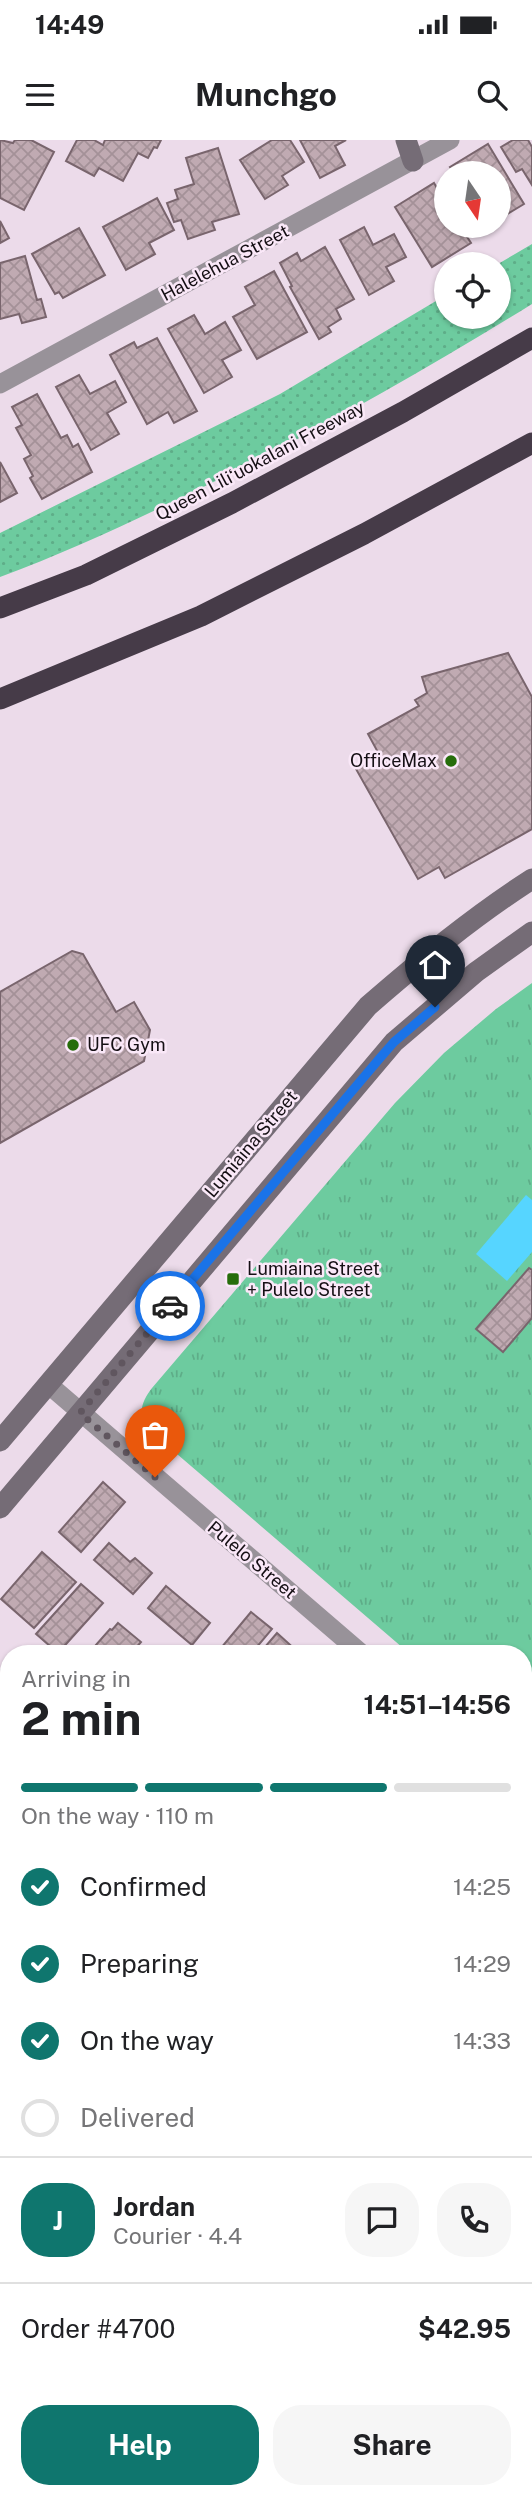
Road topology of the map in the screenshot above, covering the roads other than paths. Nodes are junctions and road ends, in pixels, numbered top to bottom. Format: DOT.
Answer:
graph roads {
  1 [pos="406,140"];
  2 [pos="450,140"];
  3 [pos="414,161"];
  4 [pos="532,338"];
  5 [pos="0,384"];
  6 [pos="532,443"];
  7 [pos="0,608"];
  8 [pos="0,699"];
  9 [pos="532,879"];
  10 [pos="532,932"];
  11 [pos="48,1384"];
  12 [pos="80,1413"];
  13 [pos="0,1441"];
  14 [pos="0,1508"];
  15 [pos="351,1645"];
  1 -- 3 [label="main road"];
  2 -- 3 [label="street, Halelehua Street"];
  3 -- 5 [label="street, Halelehua Street"];
  4 -- 7 [label="highway, Queen Liliʻuokalani Freeway"];
  6 -- 8 [label="highway"];
  9 -- 11 [label="main road, Lumiaina Street"];
  10 -- 12 [label="main road"];
  11 -- 12 [label="street, Pulelo Street"];
  11 -- 13 [label="main road, Lumiaina Street"];
  12 -- 14 [label="main road"];
  12 -- 15 [label="street, Pulelo Street"];
}
